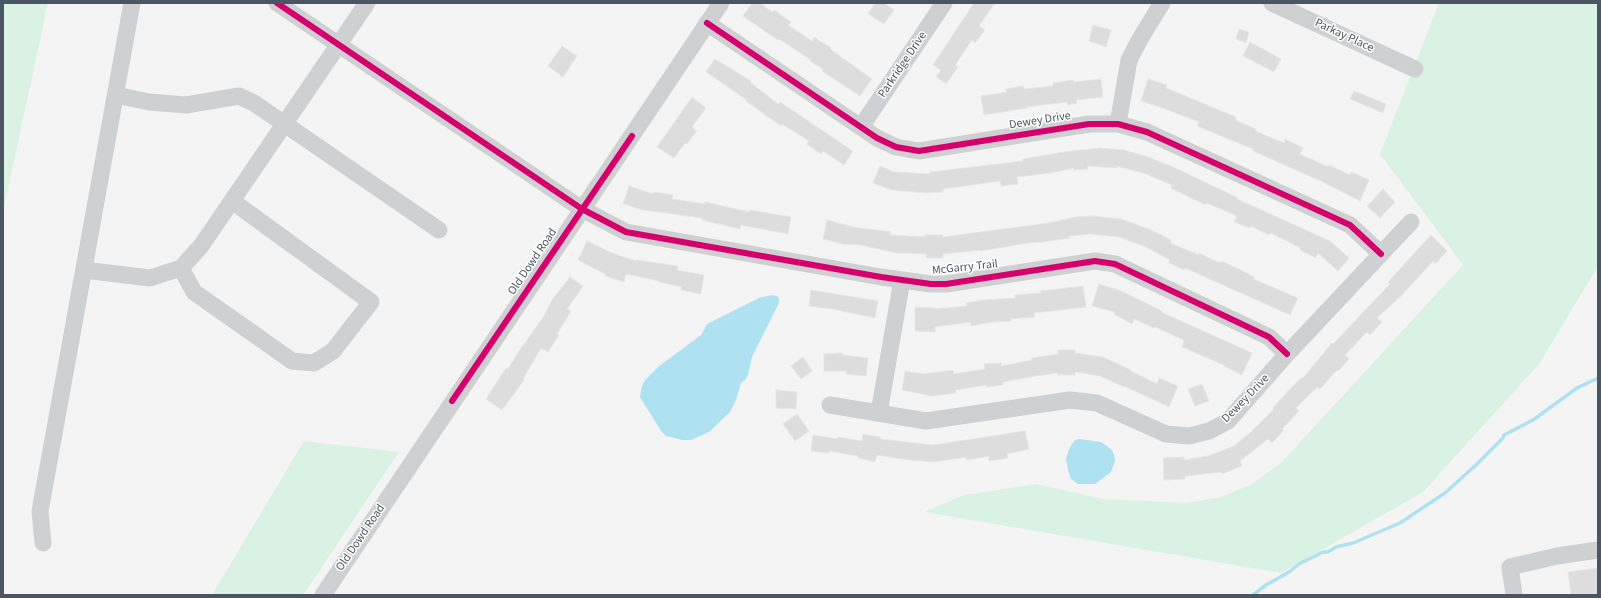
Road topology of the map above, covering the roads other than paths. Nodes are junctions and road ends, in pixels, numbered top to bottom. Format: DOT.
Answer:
graph roads {
  1 [pos="132,3"];
  2 [pos="276,3"];
  3 [pos="367,3"];
  4 [pos="721,3"];
  5 [pos="944,3"];
  6 [pos="1162,3"];
  7 [pos="1272,3"];
  8 [pos="708,23"];
  9 [pos="339,46"];
  10 [pos="1415,69"];
  11 [pos="116,95"];
  12 [pos="1118,124"];
  13 [pos="284,125"];
  14 [pos="861,127"];
  15 [pos="232,201"];
  16 [pos="582,209"];
  17 [pos="1411,222"];
  18 [pos="439,230"];
  19 [pos="1380,254"];
  20 [pos="181,268"];
  21 [pos="84,270"];
  22 [pos="902,280"];
  23 [pos="1288,354"];
  24 [pos="830,405"];
  25 [pos="879,413"];
  26 [pos="43,543"];
  27 [pos="1598,550"];
  28 [pos="322,595"];
  29 [pos="1514,595"];
  1 -- 11 [label="street"];
  2 -- 9 [label="street, McGarry Trail"];
  3 -- 9 [label="street"];
  4 -- 8 [label="street, Old Dowd Road"];
  5 -- 14 [label="street, Parkridge Drive"];
  6 -- 12 [label="street"];
  7 -- 10 [label="street, Parkay Place"];
  8 -- 14 [label="street, Dewey Drive"];
  8 -- 16 [label="street, Old Dowd Road"];
  9 -- 13 [label="street"];
  9 -- 16 [label="street, McGarry Trail"];
  11 -- 13 [label="street"];
  11 -- 21 [label="street"];
  12 -- 14 [label="street, Dewey Drive"];
  12 -- 19 [label="street, Dewey Drive"];
  13 -- 15 [label="street"];
  13 -- 18 [label="street"];
  15 -- 20 [label="street"];
  15 -- 20 [label="street"];
  16 -- 22 [label="street, McGarry Trail"];
  16 -- 28 [label="street, Old Dowd Road"];
  17 -- 19 [label="street, Dewey Drive"];
  19 -- 23 [label="street, Dewey Drive"];
  20 -- 21 [label="street"];
  21 -- 26 [label="street"];
  22 -- 23 [label="street, McGarry Trail"];
  22 -- 25 [label="street"];
  23 -- 25 [label="street, Dewey Drive"];
  24 -- 25 [label="street, Dewey Drive"];
  27 -- 29 [label="street"];
}
